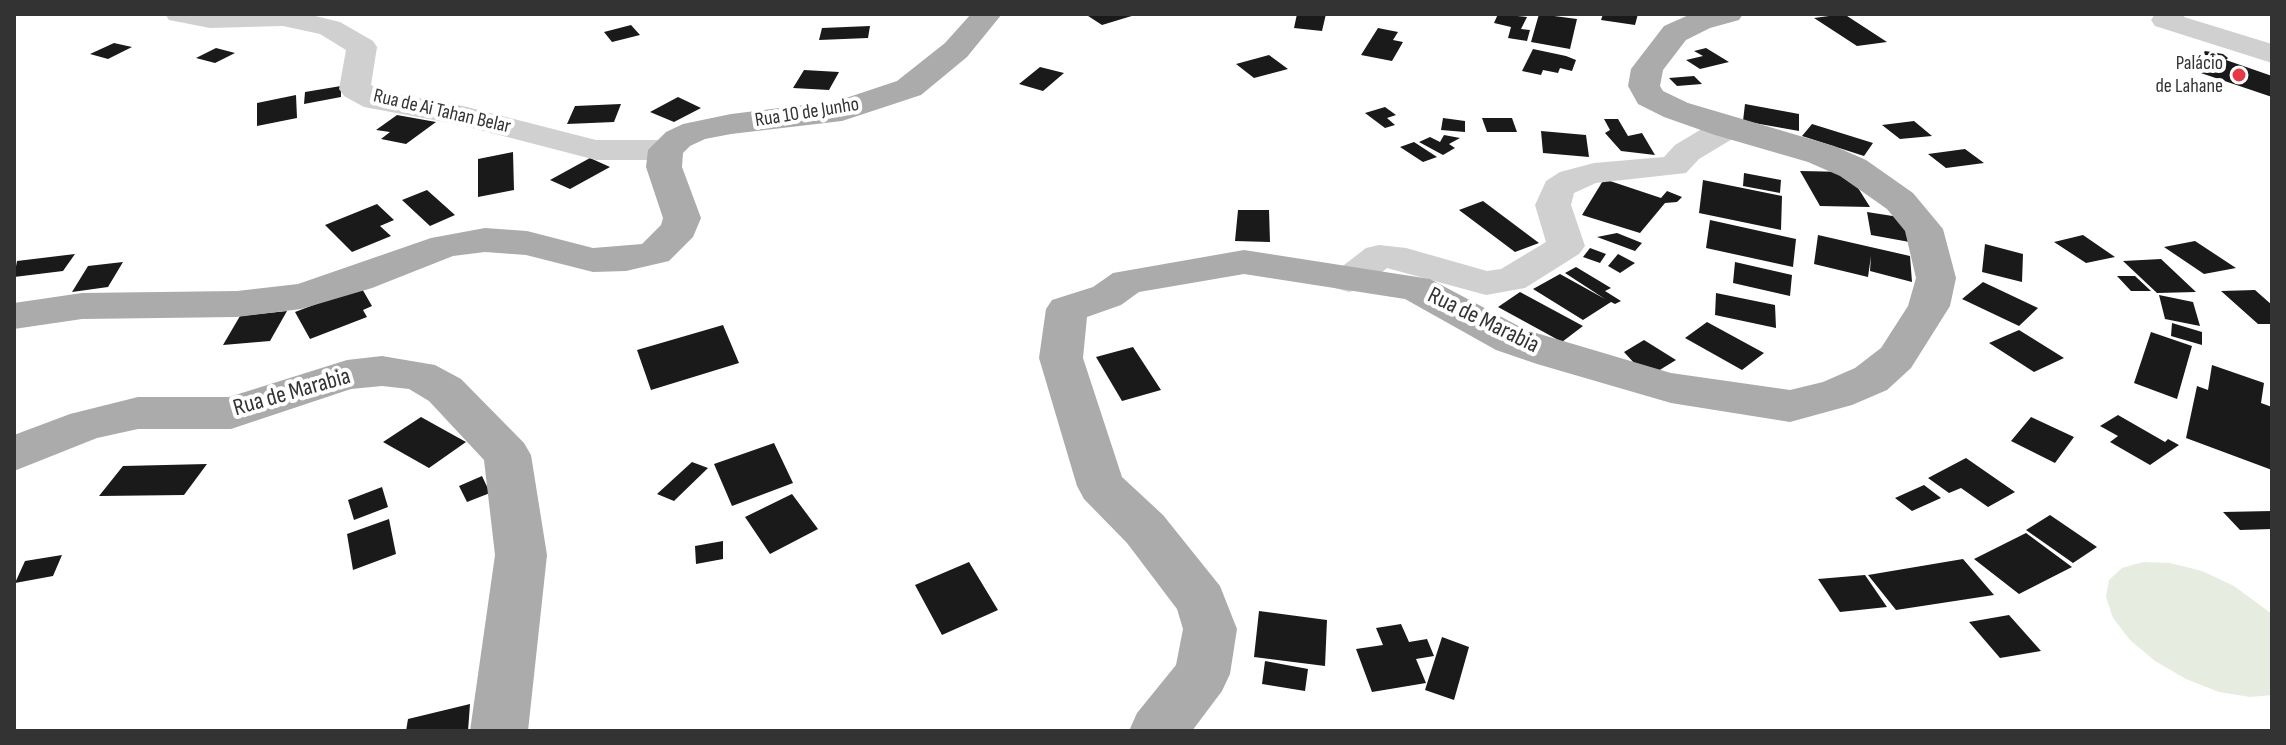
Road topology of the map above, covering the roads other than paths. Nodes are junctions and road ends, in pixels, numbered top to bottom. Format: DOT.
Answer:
graph roads {
  1 [pos="179,14"];
  2 [pos="987,14"];
  3 [pos="1728,14"];
  4 [pos="2171,14"];
  5 [pos="2272,54"];
  6 [pos="1727,128"];
  7 [pos="665,158"];
  8 [pos="1349,280"];
  9 [pos="14,316"];
  10 [pos="14,454"];
  11 [pos="499,731"];
  12 [pos="1158,731"];
  1 -- 7 [label="street, Rua de Ai Tahan Belar"];
  2 -- 7 [label="main road, Rua 10 de Junho"];
  3 -- 6 [label="main road, Rua de Marabia"];
  4 -- 5 [label="street"];
  6 -- 8 [label="street"];
  6 -- 8 [label="main road, Rua de Marabia"];
  7 -- 9 [label="main road"];
  8 -- 12 [label="main road, Rua de Marabia"];
  10 -- 11 [label="main road, Rua de Marabia"];
}
